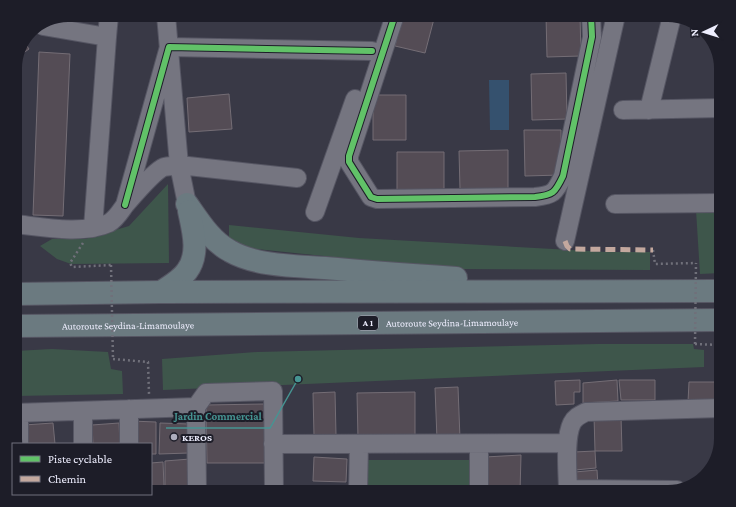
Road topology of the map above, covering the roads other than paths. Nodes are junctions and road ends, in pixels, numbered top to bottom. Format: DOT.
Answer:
graph roads {
  1 [pos="108,22"];
  2 [pos="167,22"];
  3 [pos="382,22"];
  4 [pos="393,22"];
  5 [pos="591,22"];
  6 [pos="614,22"];
  7 [pos="671,22"];
  8 [pos="49,27"];
  9 [pos="106,36"];
  10 [pos="169,47"];
  11 [pos="372,51"];
  12 [pos="714,108"];
  13 [pos="623,110"];
  14 [pos="649,110"];
  15 [pos="179,165"];
  16 [pos="297,178"];
  17 [pos="714,203"];
  18 [pos="187,204"];
  19 [pos="614,204"];
  20 [pos="125,205"];
  21 [pos="315,212"];
  22 [pos="22,225"];
  23 [pos="93,228"];
  24 [pos="565,241"];
  25 [pos="22,288"];
  26 [pos="575,291"];
  27 [pos="714,291"];
  28 [pos="161,292"];
  29 [pos="22,294"];
  30 [pos="73,294"];
  31 [pos="714,320"];
  32 [pos="22,326"];
  33 [pos="196,407"];
  34 [pos="714,408"];
  35 [pos="128,409"];
  36 [pos="83,411"];
  37 [pos="22,413"];
  38 [pos="84,443"];
  39 [pos="129,443"];
  40 [pos="273,444"];
  41 [pos="359,444"];
  42 [pos="479,444"];
  43 [pos="567,444"];
  44 [pos="197,485"];
  45 [pos="274,485"];
  46 [pos="358,485"];
  47 [pos="479,485"];
  48 [pos="568,485"];
  1 -- 9 [label="street"];
  2 -- 10 [label="street"];
  3 -- 11 [label="street"];
  4 -- 5 [label="street"];
  6 -- 24 [label="street"];
  7 -- 14 [label="street"];
  8 -- 9 [label="street"];
  9 -- 23 [label="street"];
  10 -- 11 [label="street"];
  10 -- 15 [label="street"];
  10 -- 20 [label="street"];
  11 -- 21 [label="street"];
  12 -- 14 [label="street"];
  13 -- 14 [label="street"];
  15 -- 16 [label="street"];
  15 -- 18 [label="street"];
  15 -- 20 [label="street"];
  17 -- 19 [label="street"];
  18 -- 26 [label="highway"];
  18 -- 28 [label="highway"];
  20 -- 23 [label="street"];
  22 -- 23 [label="street"];
  25 -- 30 [label="highway"];
  26 -- 27 [label="highway"];
  26 -- 28 [label="highway"];
  28 -- 30 [label="highway"];
  29 -- 30 [label="highway"];
  31 -- 32 [label="highway, Autoroute Seydina-Limamoulaye / A 1"];
  33 -- 35 [label="street"];
  33 -- 40 [label="street"];
  33 -- 44 [label="street"];
  34 -- 43 [label="street"];
  35 -- 36 [label="street"];
  35 -- 39 [label="street"];
  36 -- 37 [label="street"];
  36 -- 38 [label="street"];
  40 -- 41 [label="street"];
  40 -- 45 [label="street"];
  41 -- 42 [label="street"];
  41 -- 46 [label="street"];
  42 -- 43 [label="street"];
  42 -- 47 [label="street"];
  43 -- 48 [label="street"];
}
